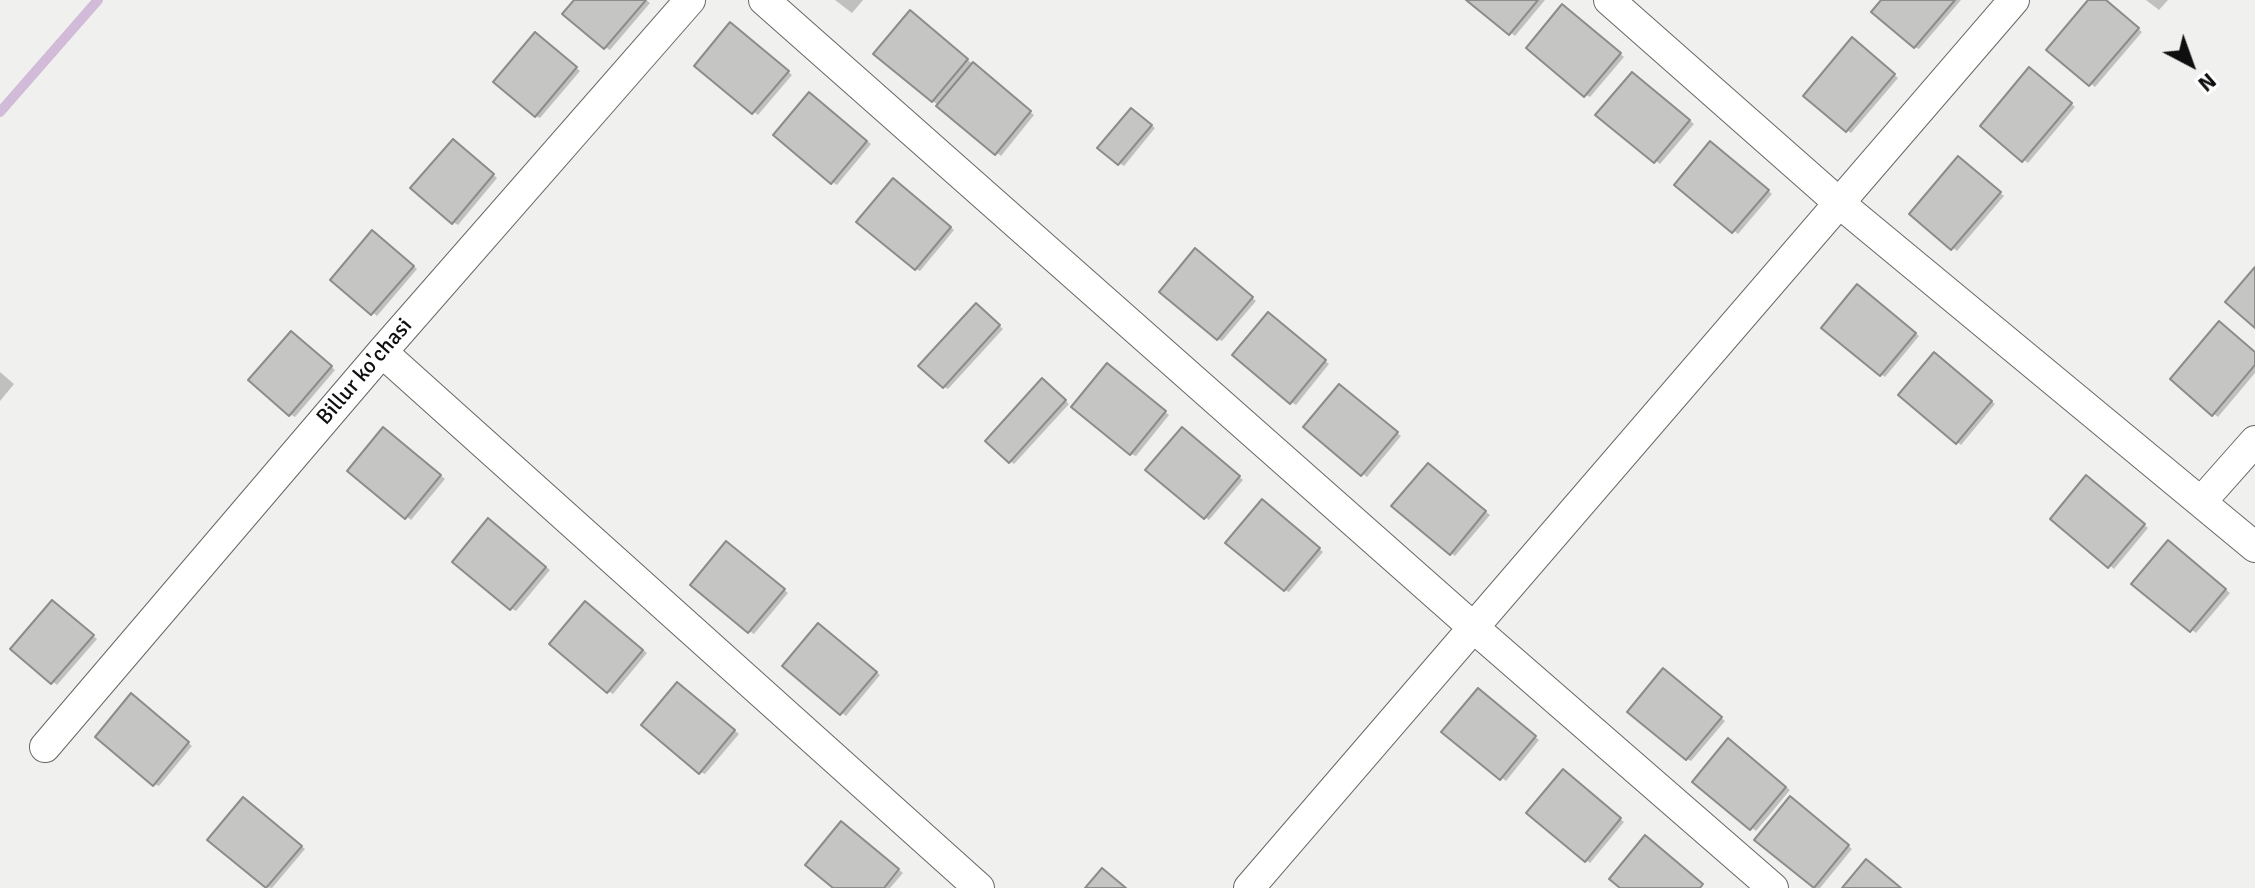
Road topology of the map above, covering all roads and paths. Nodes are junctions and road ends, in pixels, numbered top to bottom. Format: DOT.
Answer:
graph roads {
  1 [pos="690,0"];
  2 [pos="764,0"];
  3 [pos="1609,0"];
  4 [pos="2014,0"];
  5 [pos="1838,202"];
  6 [pos="382,352"];
  7 [pos="2255,441"];
  8 [pos="2201,502"];
  9 [pos="2255,547"];
  10 [pos="1474,628"];
  11 [pos="45,747"];
  12 [pos="979,888"];
  13 [pos="1249,888"];
  14 [pos="1773,888"];
  1 -- 6 [label="street, Billur ko'chasi"];
  2 -- 10 [label="street"];
  3 -- 5 [label="street"];
  4 -- 5 [label="street"];
  5 -- 8 [label="street"];
  5 -- 10 [label="street"];
  6 -- 11 [label="street, Billur ko'chasi"];
  6 -- 12 [label="street"];
  7 -- 8 [label="street"];
  8 -- 9 [label="street"];
  10 -- 13 [label="street"];
  10 -- 14 [label="street"];
}
